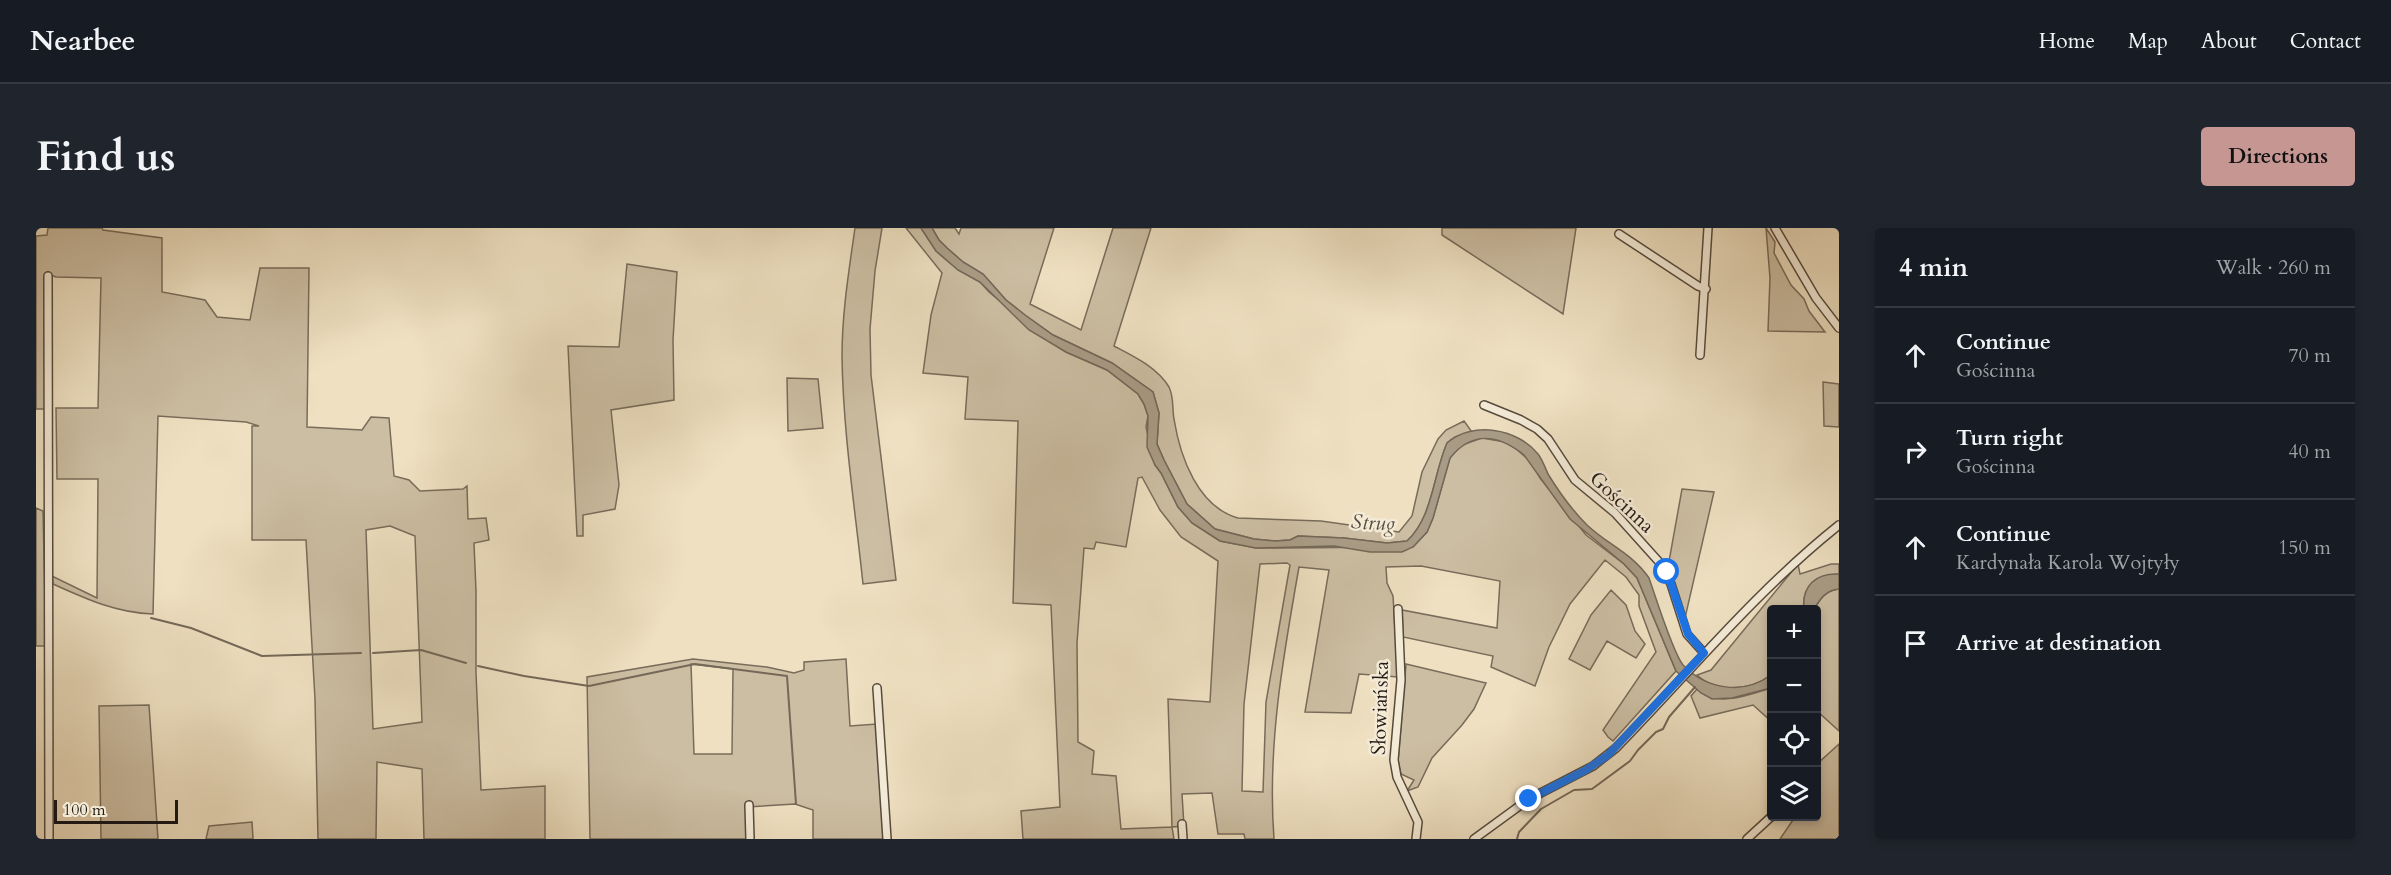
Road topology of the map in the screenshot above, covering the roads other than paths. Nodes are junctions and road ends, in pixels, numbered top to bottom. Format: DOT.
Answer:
graph roads {
  1 [pos="1708,228"];
  2 [pos="1775,228"];
  3 [pos="1619,234"];
  4 [pos="48,276"];
  5 [pos="1706,289"];
  6 [pos="1839,328"];
  7 [pos="1700,355"];
  8 [pos="1484,405"];
  9 [pos="1839,525"];
  10 [pos="1398,609"];
  11 [pos="1702,656"];
  12 [pos="877,688"];
  13 [pos="749,805"];
  14 [pos="1767,821"];
  15 [pos="1182,824"];
  16 [pos="49,839"];
  17 [pos="750,839"];
  18 [pos="887,839"];
  19 [pos="1183,839"];
  20 [pos="1416,839"];
  21 [pos="1474,839"];
  22 [pos="1747,839"];
  1 -- 5 [label="street"];
  2 -- 6 [label="street"];
  3 -- 5 [label="street"];
  4 -- 16 [label="street"];
  5 -- 7 [label="street"];
  8 -- 11 [label="street, Gościnna"];
  9 -- 11 [label="street"];
  10 -- 20 [label="street, Słowiańska"];
  11 -- 21 [label="street"];
  12 -- 18 [label="street"];
  13 -- 17 [label="street"];
  14 -- 22 [label="street"];
  15 -- 19 [label="street"];
}
